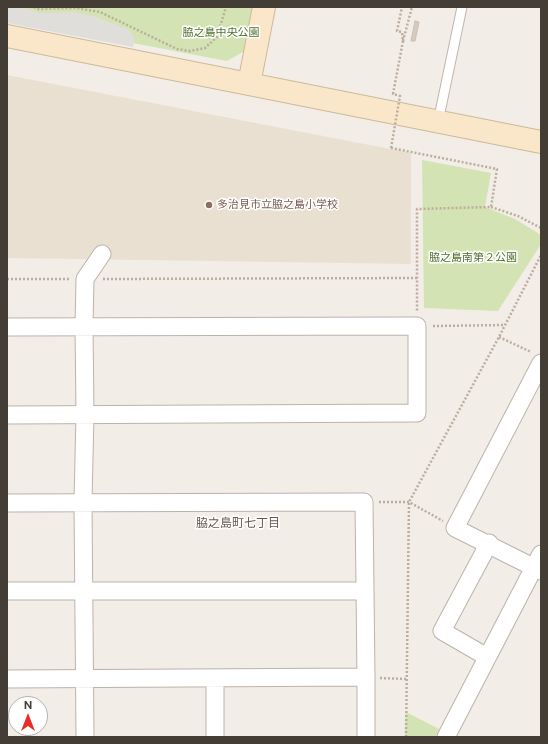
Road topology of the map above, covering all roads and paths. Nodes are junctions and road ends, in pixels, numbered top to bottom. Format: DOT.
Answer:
graph roads {
  1 [pos="34,7"];
  2 [pos="226,7"];
  3 [pos="264,7"];
  4 [pos="402,7"];
  5 [pos="412,7"];
  6 [pos="462,7"];
  7 [pos="7,36"];
  8 [pos="403,41"];
  9 [pos="249,84"];
  10 [pos="438,122"];
  11 [pos="541,142"];
  12 [pos="491,207"];
  13 [pos="541,228"];
  14 [pos="102,254"];
  15 [pos="541,255"];
  16 [pos="418,278"];
  17 [pos="7,279"];
  18 [pos="84,279"];
  19 [pos="505,325"];
  20 [pos="84,326"];
  21 [pos="417,326"];
  22 [pos="7,327"];
  23 [pos="499,337"];
  24 [pos="537,358"];
  25 [pos="85,414"];
  26 [pos="7,415"];
  27 [pos="83,502"];
  28 [pos="364,502"];
  29 [pos="409,502"];
  30 [pos="7,503"];
  31 [pos="456,528"];
  32 [pos="489,544"];
  33 [pos="539,564"];
  34 [pos="7,591"];
  35 [pos="84,591"];
  36 [pos="364,591"];
  37 [pos="487,657"];
  38 [pos="366,677"];
  39 [pos="84,678"];
  40 [pos="215,678"];
  41 [pos="7,679"];
  42 [pos="406,679"];
  43 [pos="85,737"];
  44 [pos="215,737"];
  45 [pos="366,737"];
  46 [pos="406,737"];
  47 [pos="446,737"];
  1 -- 2 [label="path"];
  3 -- 9 [label="street"];
  4 -- 8 [label="path, bridge"];
  5 -- 8 [label="path"];
  6 -- 10 [label="lane"];
  7 -- 9 [label="street"];
  8 -- 12 [label="path, bridge"];
  9 -- 10 [label="street"];
  10 -- 11 [label="street"];
  12 -- 13 [label="path"];
  12 -- 16 [label="path"];
  14 -- 18 [label="street"];
  15 -- 19 [label="path"];
  16 -- 18 [label="path"];
  16 -- 21 [label="path"];
  17 -- 18 [label="path"];
  18 -- 20 [label="street"];
  19 -- 21 [label="path"];
  19 -- 23 [label="path"];
  20 -- 21 [label="street"];
  20 -- 22 [label="street"];
  20 -- 25 [label="street"];
  21 -- 25 [label="street"];
  23 -- 24 [label="path"];
  23 -- 29 [label="path"];
  24 -- 31 [label="street"];
  25 -- 26 [label="street"];
  25 -- 27 [label="street"];
  27 -- 28 [label="street"];
  27 -- 30 [label="street"];
  27 -- 35 [label="street"];
  28 -- 29 [label="path"];
  28 -- 36 [label="street"];
  29 -- 31 [label="path"];
  29 -- 42 [label="path"];
  31 -- 32 [label="street"];
  32 -- 33 [label="street"];
  32 -- 37 [label="street"];
  33 -- 37 [label="street"];
  34 -- 35 [label="street"];
  35 -- 36 [label="street"];
  35 -- 39 [label="street"];
  36 -- 38 [label="street"];
  37 -- 47 [label="street"];
  38 -- 40 [label="street"];
  38 -- 42 [label="path"];
  38 -- 45 [label="street"];
  39 -- 40 [label="street"];
  39 -- 41 [label="street"];
  39 -- 43 [label="street"];
  40 -- 44 [label="street"];
  42 -- 46 [label="path"];
}
